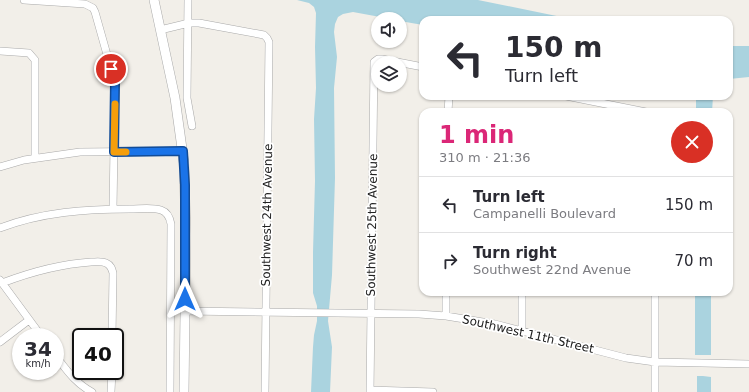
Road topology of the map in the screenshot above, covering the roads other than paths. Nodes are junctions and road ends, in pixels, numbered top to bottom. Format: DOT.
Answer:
graph roads {
  1 [pos="24,0"];
  2 [pos="154,0"];
  3 [pos="188,0"];
  4 [pos="189,23"];
  5 [pos="160,30"];
  6 [pos="0,51"];
  7 [pos="419,66"];
  8 [pos="586,100"];
  9 [pos="626,108"];
  10 [pos="192,126"];
  11 [pos="183,151"];
  12 [pos="114,152"];
  13 [pos="35,158"];
  14 [pos="0,167"];
  15 [pos="113,209"];
  16 [pos="0,228"];
  17 [pos="1,282"];
  18 [pos="446,296"];
  19 [pos="522,296"];
  20 [pos="655,296"];
  21 [pos="185,312"];
  22 [pos="266,312"];
  23 [pos="370,313"];
  24 [pos="446,316"];
  25 [pos="29,320"];
  26 [pos="35,328"];
  27 [pos="112,328"];
  28 [pos="522,330"];
  29 [pos="0,342"];
  30 [pos="655,362"];
  31 [pos="749,364"];
  32 [pos="64,366"];
  33 [pos="112,380"];
  34 [pos="370,391"];
  35 [pos="92,392"];
  36 [pos="112,392"];
  37 [pos="170,392"];
  38 [pos="184,392"];
  39 [pos="265,392"];
  40 [pos="433,392"];
  41 [pos="655,392"];
  1 -- 12 [label="street"];
  2 -- 5 [label="street"];
  3 -- 4 [label="street"];
  4 -- 5 [label="street"];
  4 -- 10 [label="street"];
  4 -- 22 [label="street, Southwest 24th Avenue"];
  5 -- 11 [label="street"];
  6 -- 13 [label="street"];
  7 -- 23 [label="street, Southwest 25th Avenue"];
  8 -- 9 [label="street"];
  11 -- 12 [label="street"];
  11 -- 21 [label="street"];
  12 -- 13 [label="street"];
  12 -- 15 [label="street"];
  13 -- 14 [label="street"];
  15 -- 16 [label="street"];
  15 -- 37 [label="street"];
  17 -- 25 [label="street"];
  17 -- 27 [label="street"];
  18 -- 24 [label="street"];
  19 -- 28 [label="street"];
  20 -- 30 [label="street"];
  21 -- 22 [label="street, Southwest 11th Street"];
  21 -- 38 [label="street"];
  22 -- 23 [label="street, Southwest 11th Street"];
  22 -- 39 [label="street, Southwest 24th Avenue"];
  23 -- 24 [label="street, Southwest 11th Street"];
  23 -- 34 [label="street, Southwest 25th Avenue"];
  24 -- 28 [label="street, Southwest 11th Street"];
  25 -- 26 [label="street"];
  25 -- 29 [label="street"];
  28 -- 30 [label="street, Southwest 11th Street"];
  30 -- 31 [label="street, Southwest 11th Street"];
  30 -- 41 [label="street"];
  32 -- 35 [label="street"];
  33 -- 36 [label="street"];
  34 -- 40 [label="street"];
}
